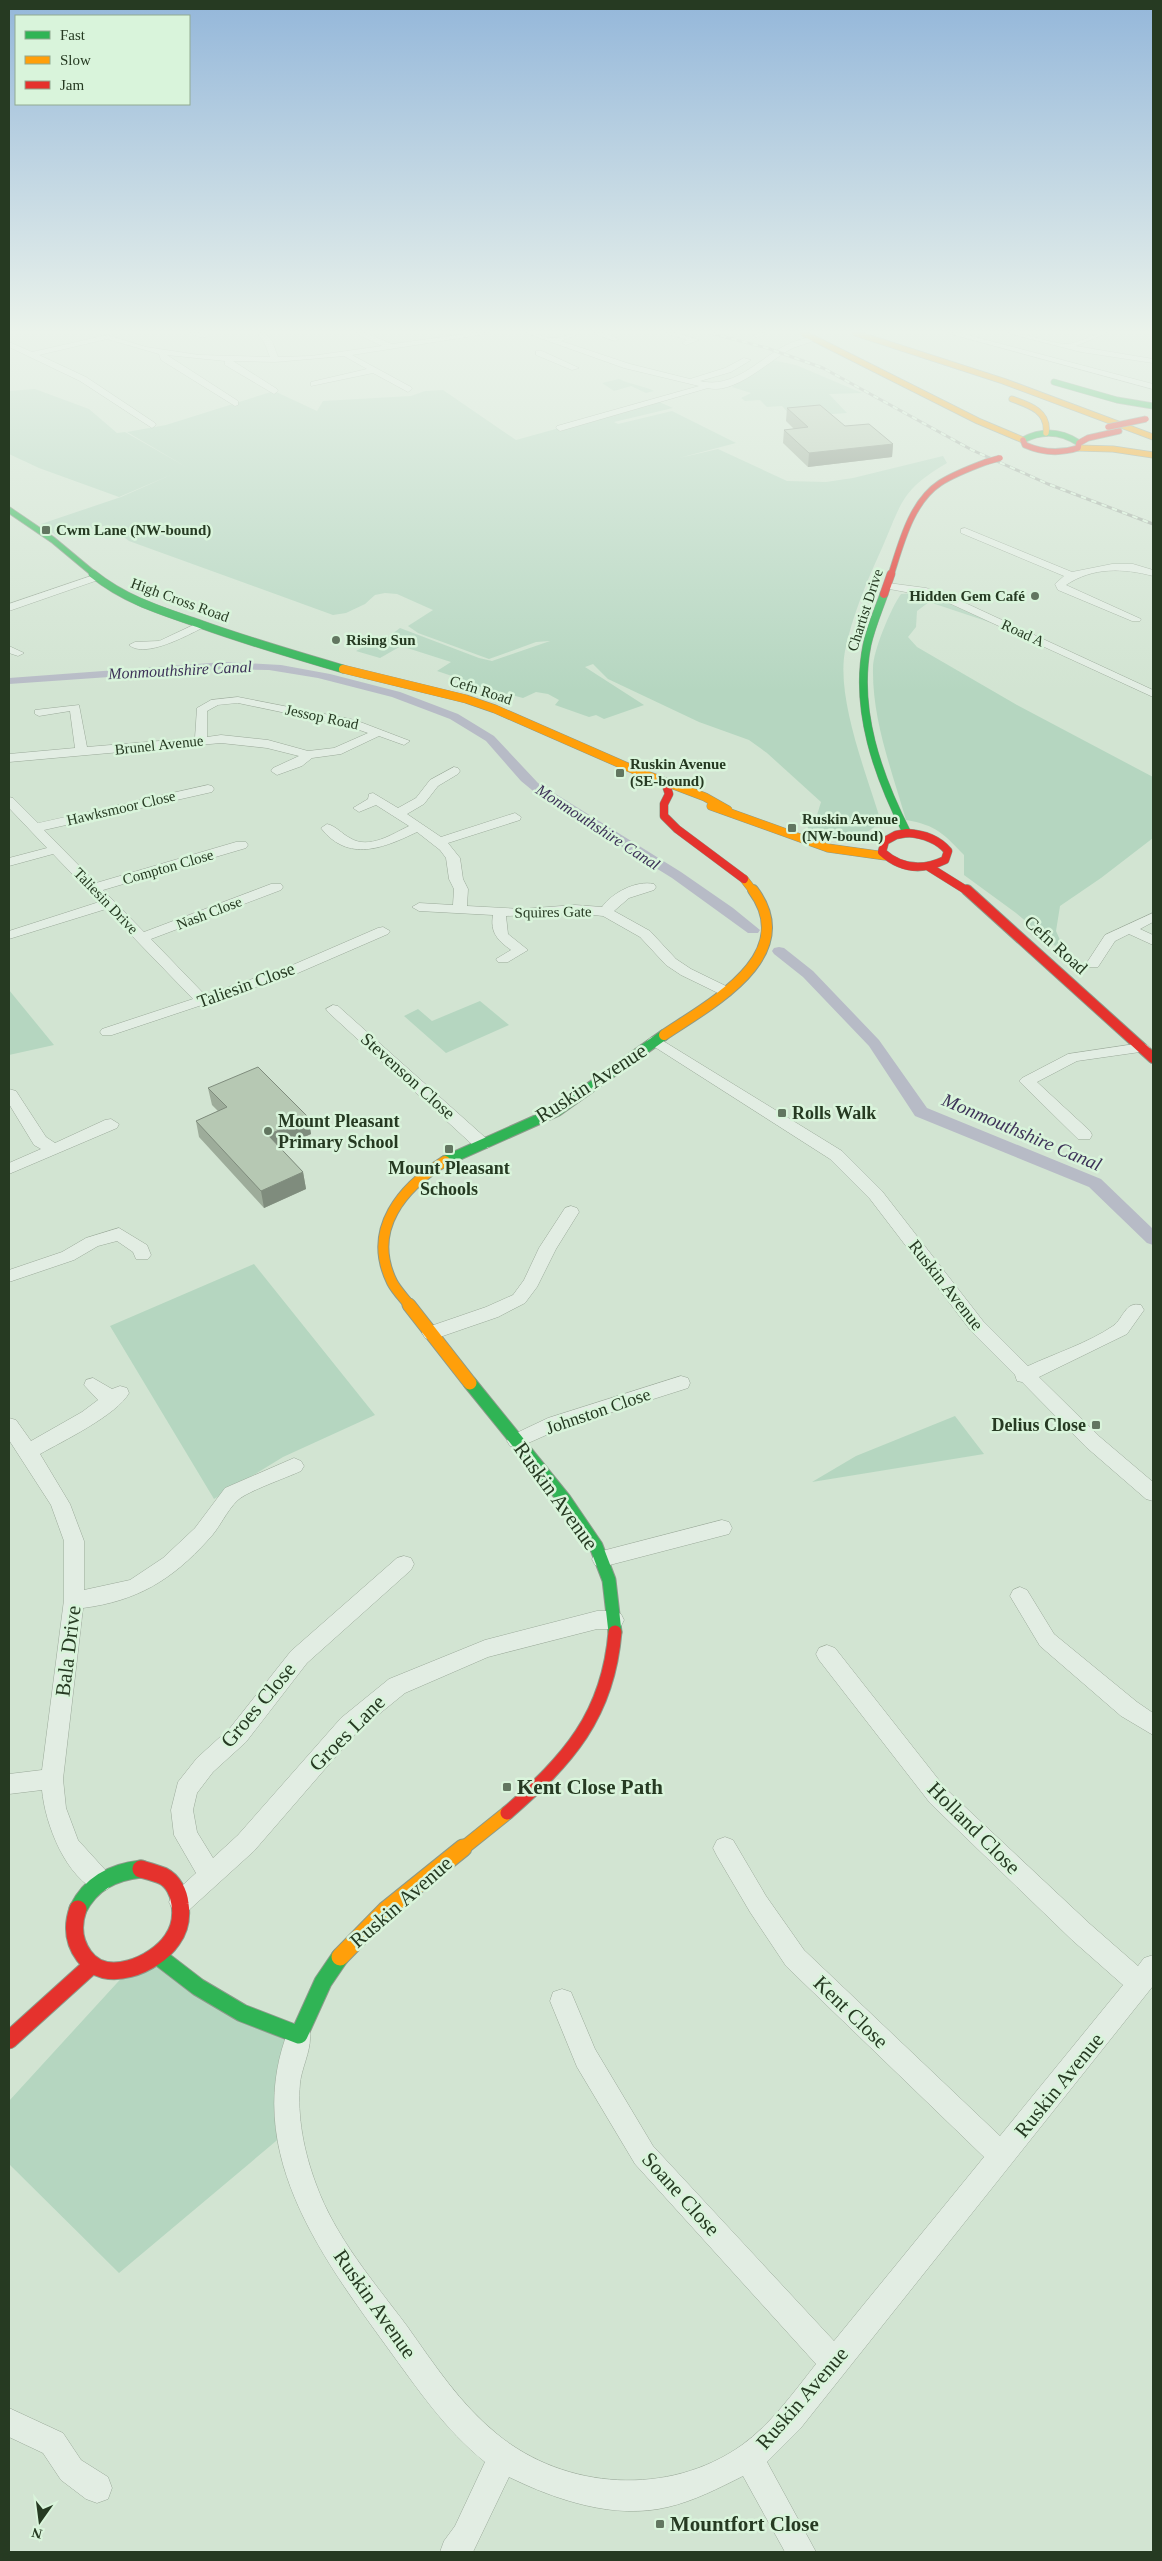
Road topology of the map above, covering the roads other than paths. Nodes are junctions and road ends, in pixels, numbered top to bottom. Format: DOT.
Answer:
graph roads {
  1 [pos="1134,453"];
  2 [pos="1153,455"];
  3 [pos="1004,457"];
  4 [pos="9,510"];
  5 [pos="965,531"];
  6 [pos="1153,573"];
  7 [pos="1072,576"];
  8 [pos="97,577"];
  9 [pos="888,586"];
  10 [pos="9,608"];
  11 [pos="1136,619"];
  12 [pos="200,625"];
  13 [pos="135,645"];
  14 [pos="305,659"];
  15 [pos="1153,694"];
  16 [pos="39,712"];
  17 [pos="379,732"];
  18 [pos="201,741"];
  19 [pos="404,741"];
  20 [pos="82,753"];
  21 [pos="308,755"];
  22 [pos="9,758"];
  23 [pos="277,771"];
  24 [pos="454,771"];
  25 [pos="639,772"];
  26 [pos="667,788"];
  27 [pos="208,789"];
  28 [pos="702,799"];
  29 [pos="9,801"];
  30 [pos="676,803"];
  31 [pos="359,808"];
  32 [pos="397,814"];
  33 [pos="515,817"];
  34 [pos="34,828"];
  35 [pos="327,828"];
  36 [pos="417,828"];
  37 [pos="907,833"];
  38 [pos="440,842"];
  39 [pos="241,845"];
  40 [pos="57,849"];
  41 [pos="885,856"];
  42 [pos="9,862"];
  43 [pos="929,867"];
  44 [pos="649,886"];
  45 [pos="95,888"];
  46 [pos="276,888"];
  47 [pos="109,903"];
  48 [pos="419,907"];
  49 [pos="461,910"];
  50 [pos="500,912"];
  51 [pos="606,912"];
  52 [pos="1153,918"];
  53 [pos="1129,928"];
  54 [pos="383,931"];
  55 [pos="9,935"];
  56 [pos="142,938"];
  57 [pos="1153,941"];
  58 [pos="503,959"];
  59 [pos="1094,964"];
  60 [pos="725,991"];
  61 [pos="203,1001"];
  62 [pos="333,1010"];
  63 [pos="107,1032"];
  64 [pos="655,1041"];
  65 [pos="1150,1054"];
  66 [pos="10,1094"];
  67 [pos="111,1124"];
  68 [pos="1084,1135"];
  69 [pos="482,1144"];
  70 [pos="54,1149"];
  71 [pos="9,1169"];
  72 [pos="570,1212"];
  73 [pos="142,1255"];
  74 [pos="9,1276"];
  75 [pos="1135,1310"];
  76 [pos="431,1333"];
  77 [pos="1024,1376"];
  78 [pos="681,1383"];
  79 [pos="93,1385"];
  80 [pos="9,1424"];
  81 [pos="517,1441"];
  82 [pos="28,1452"];
  83 [pos="294,1466"];
  84 [pos="1153,1493"];
  85 [pos="722,1528"];
  86 [pos="602,1559"];
  87 [pos="404,1564"];
  88 [pos="1020,1596"];
  89 [pos="74,1600"];
  90 [pos="614,1620"];
  91 [pos="827,1654"];
  92 [pos="1153,1724"];
  93 [pos="52,1779"];
  94 [pos="9,1784"];
  95 [pos="725,1848"];
  96 [pos="210,1875"];
  97 [pos="100,1881"];
  98 [pos="181,1902"];
  99 [pos="159,1957"];
  100 [pos="92,1966"];
  101 [pos="1147,1975"];
  102 [pos="562,2001"];
  103 [pos="299,2035"];
  104 [pos="9,2040"];
  105 [pos="1002,2156"];
  106 [pos="835,2362"];
  107 [pos="9,2422"];
  108 [pos="503,2456"];
  109 [pos="749,2458"];
  110 [pos="98,2488"];
  111 [pos="456,2552"];
  112 [pos="801,2552"];
  1 -- 2 [label="main road"];
  3 -- 9 [label="main road, Chartist Drive, bridge"];
  4 -- 8 [label="main road, High Cross Road"];
  5 -- 7 [label="street"];
  6 -- 7 [label="street"];
  7 -- 11 [label="street"];
  8 -- 10 [label="street"];
  8 -- 12 [label="main road, High Cross Road"];
  9 -- 15 [label="street, Road A"];
  9 -- 37 [label="main road, Chartist Drive"];
  12 -- 13 [label="street"];
  12 -- 14 [label="main road, High Cross Road"];
  14 -- 25 [label="main road, Cefn Road"];
  16 -- 20 [label="street"];
  17 -- 18 [label="street, Jessop Road"];
  17 -- 19 [label="street, Jessop Road"];
  17 -- 21 [label="street, Brunel Avenue"];
  18 -- 20 [label="street, Brunel Avenue"];
  18 -- 21 [label="street, Brunel Avenue"];
  20 -- 22 [label="street, Brunel Avenue"];
  21 -- 23 [label="street, Brunel Avenue"];
  24 -- 32 [label="street"];
  25 -- 26 [label="main road, Cefn Road"];
  25 -- 28 [label="main road, Cefn Road"];
  26 -- 30 [label="main road, Cefn Road"];
  26 -- 30 [label="main road"];
  27 -- 34 [label="street, Hawksmoor Close"];
  28 -- 30 [label="main road"];
  28 -- 41 [label="main road, Cefn Road"];
  29 -- 34 [label="street, Taliesin Drive"];
  30 -- 60 [label="main road, Ruskin Avenue"];
  31 -- 32 [label="street"];
  32 -- 36 [label="street"];
  33 -- 38 [label="street"];
  34 -- 40 [label="street, Taliesin Drive"];
  35 -- 36 [label="street"];
  36 -- 38 [label="street"];
  37 -- 41 [label="main road"];
  37 -- 43 [label="main road"];
  38 -- 49 [label="street"];
  39 -- 45 [label="street, Compton Close"];
  40 -- 42 [label="street"];
  40 -- 45 [label="street, Taliesin Drive"];
  41 -- 43 [label="main road, Cefn Road"];
  43 -- 65 [label="main road, Cefn Road"];
  44 -- 51 [label="street, Squires Gate"];
  45 -- 47 [label="street, Taliesin Drive"];
  46 -- 56 [label="street, Nash Close"];
  47 -- 55 [label="street"];
  47 -- 56 [label="street, Taliesin Drive"];
  48 -- 49 [label="street, Squires Gate"];
  49 -- 50 [label="street, Squires Gate"];
  50 -- 51 [label="street, Squires Gate"];
  50 -- 58 [label="street, Squires Gate"];
  51 -- 60 [label="street, Squires Gate"];
  52 -- 53 [label="street"];
  53 -- 57 [label="street"];
  53 -- 59 [label="street"];
  54 -- 61 [label="street, Taliesin Close"];
  56 -- 61 [label="street, Taliesin Drive"];
  60 -- 64 [label="main road, Ruskin Avenue"];
  61 -- 63 [label="street, Taliesin Close"];
  62 -- 69 [label="street, Stevenson Close"];
  64 -- 69 [label="main road, Ruskin Avenue"];
  64 -- 77 [label="street, Ruskin Avenue"];
  65 -- 68 [label="street"];
  66 -- 70 [label="street"];
  67 -- 70 [label="street"];
  69 -- 76 [label="main road, Ruskin Avenue"];
  70 -- 71 [label="street"];
  72 -- 76 [label="street"];
  73 -- 74 [label="street"];
  75 -- 77 [label="street"];
  76 -- 81 [label="main road, Ruskin Avenue"];
  77 -- 84 [label="street, Ruskin Avenue"];
  78 -- 81 [label="street, Johnston Close"];
  79 -- 82 [label="street"];
  80 -- 82 [label="street, Bala Drive"];
  81 -- 86 [label="main road, Ruskin Avenue"];
  82 -- 89 [label="street, Bala Drive"];
  83 -- 89 [label="street"];
  85 -- 86 [label="street"];
  86 -- 90 [label="main road, Ruskin Avenue"];
  87 -- 96 [label="street, Groes Close"];
  88 -- 92 [label="street"];
  89 -- 93 [label="street, Bala Drive"];
  90 -- 96 [label="street, Groes Lane"];
  90 -- 103 [label="main road, Ruskin Avenue"];
  91 -- 101 [label="street, Holland Close"];
  93 -- 94 [label="street"];
  93 -- 97 [label="street, Bala Drive"];
  95 -- 105 [label="street, Kent Close"];
  96 -- 98 [label="street, Groes Lane"];
  97 -- 98 [label="main road"];
  97 -- 100 [label="main road"];
  98 -- 99 [label="main road"];
  99 -- 100 [label="main road"];
  99 -- 103 [label="main road"];
  100 -- 104 [label="main road"];
  101 -- 105 [label="street, Ruskin Avenue"];
  102 -- 106 [label="street, Soane Close"];
  103 -- 108 [label="street, Ruskin Avenue"];
  105 -- 106 [label="street, Ruskin Avenue"];
  106 -- 109 [label="street, Ruskin Avenue"];
  107 -- 110 [label="street"];
  108 -- 109 [label="street, Ruskin Avenue"];
  108 -- 111 [label="street"];
  109 -- 112 [label="street"];
}
